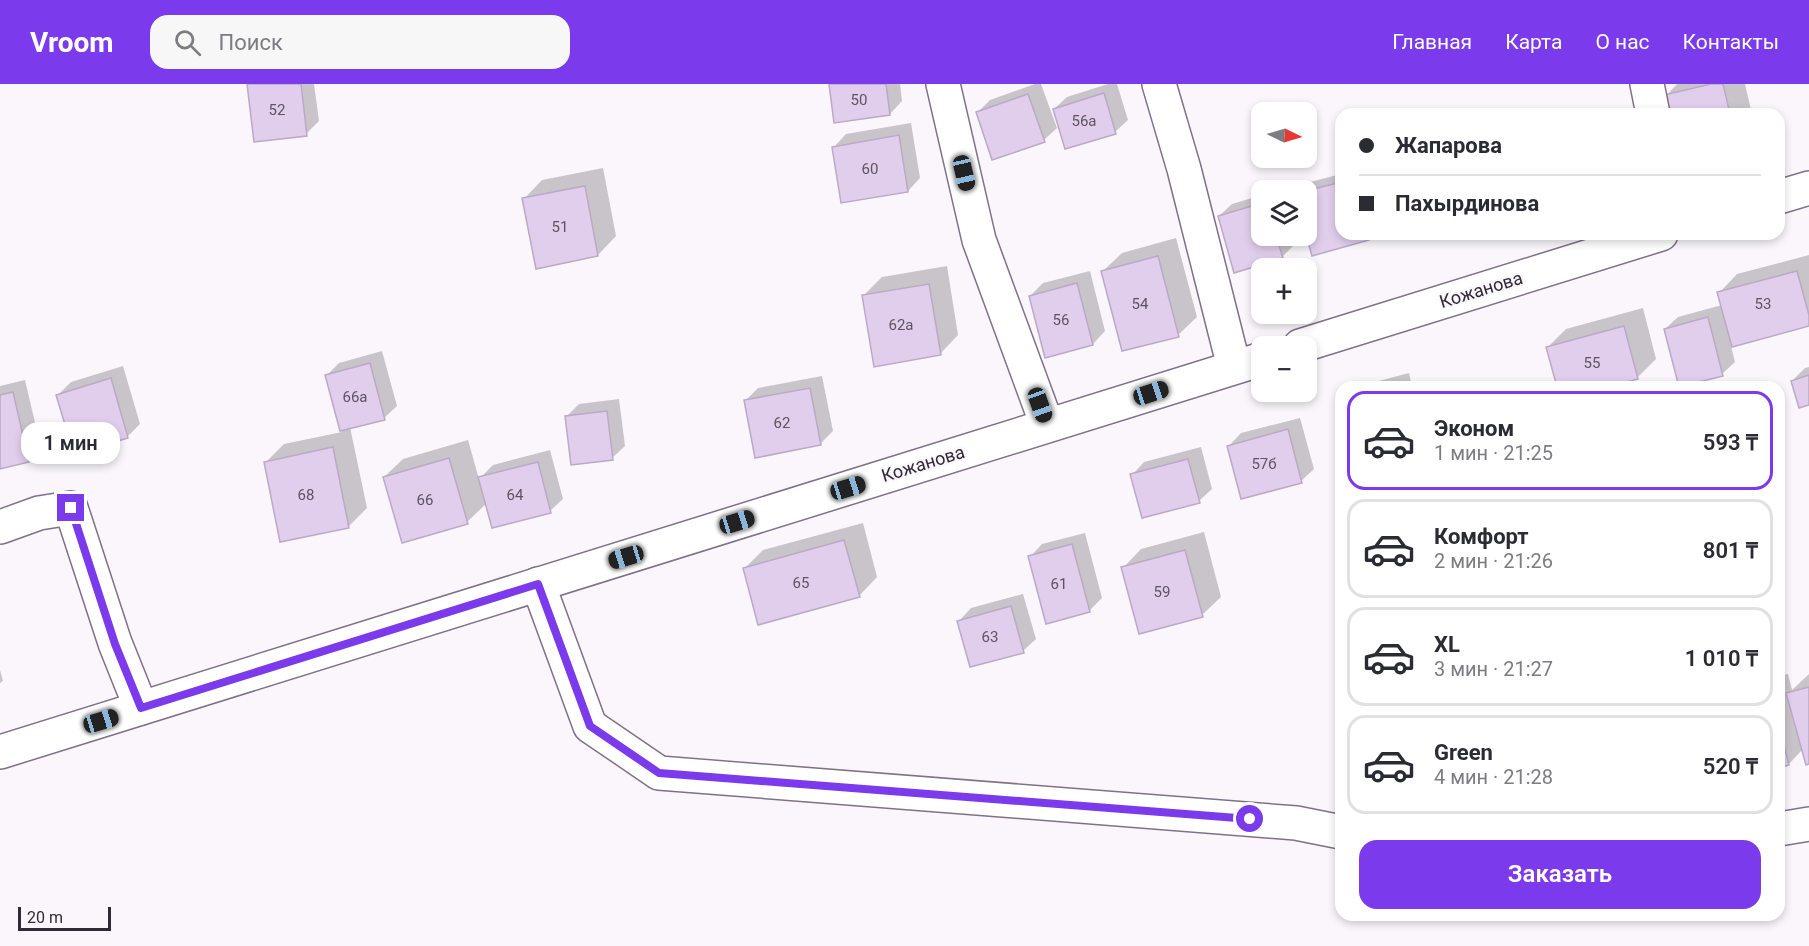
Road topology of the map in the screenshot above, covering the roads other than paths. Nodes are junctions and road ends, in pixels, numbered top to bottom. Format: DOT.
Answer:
graph roads {
  1 [pos="943,84"];
  2 [pos="1158,84"];
  3 [pos="1647,84"];
  4 [pos="1652,108"];
  5 [pos="1809,188"];
  6 [pos="1785,195"];
  7 [pos="1642,240"];
  8 [pos="1317,341"];
  9 [pos="1248,363"];
  10 [pos="1047,425"];
  11 [pos="0,527"];
  12 [pos="538,584"];
  13 [pos="141,708"];
  14 [pos="0,752"];
  15 [pos="1809,824"];
  16 [pos="1785,828"];
  17 [pos="1335,830"];
  1 -- 10 [label="street"];
  2 -- 9 [label="street"];
  3 -- 4 [label="street"];
  5 -- 6 [label="street"];
  7 -- 8 [label="street, Кожанова"];
  9 -- 10 [label="street, Кожанова"];
  10 -- 12 [label="street, Кожанова"];
  11 -- 13 [label="street"];
  12 -- 13 [label="street, Кожанова"];
  12 -- 17 [label="street"];
  13 -- 14 [label="street, Кожанова"];
  15 -- 16 [label="street"];
}
